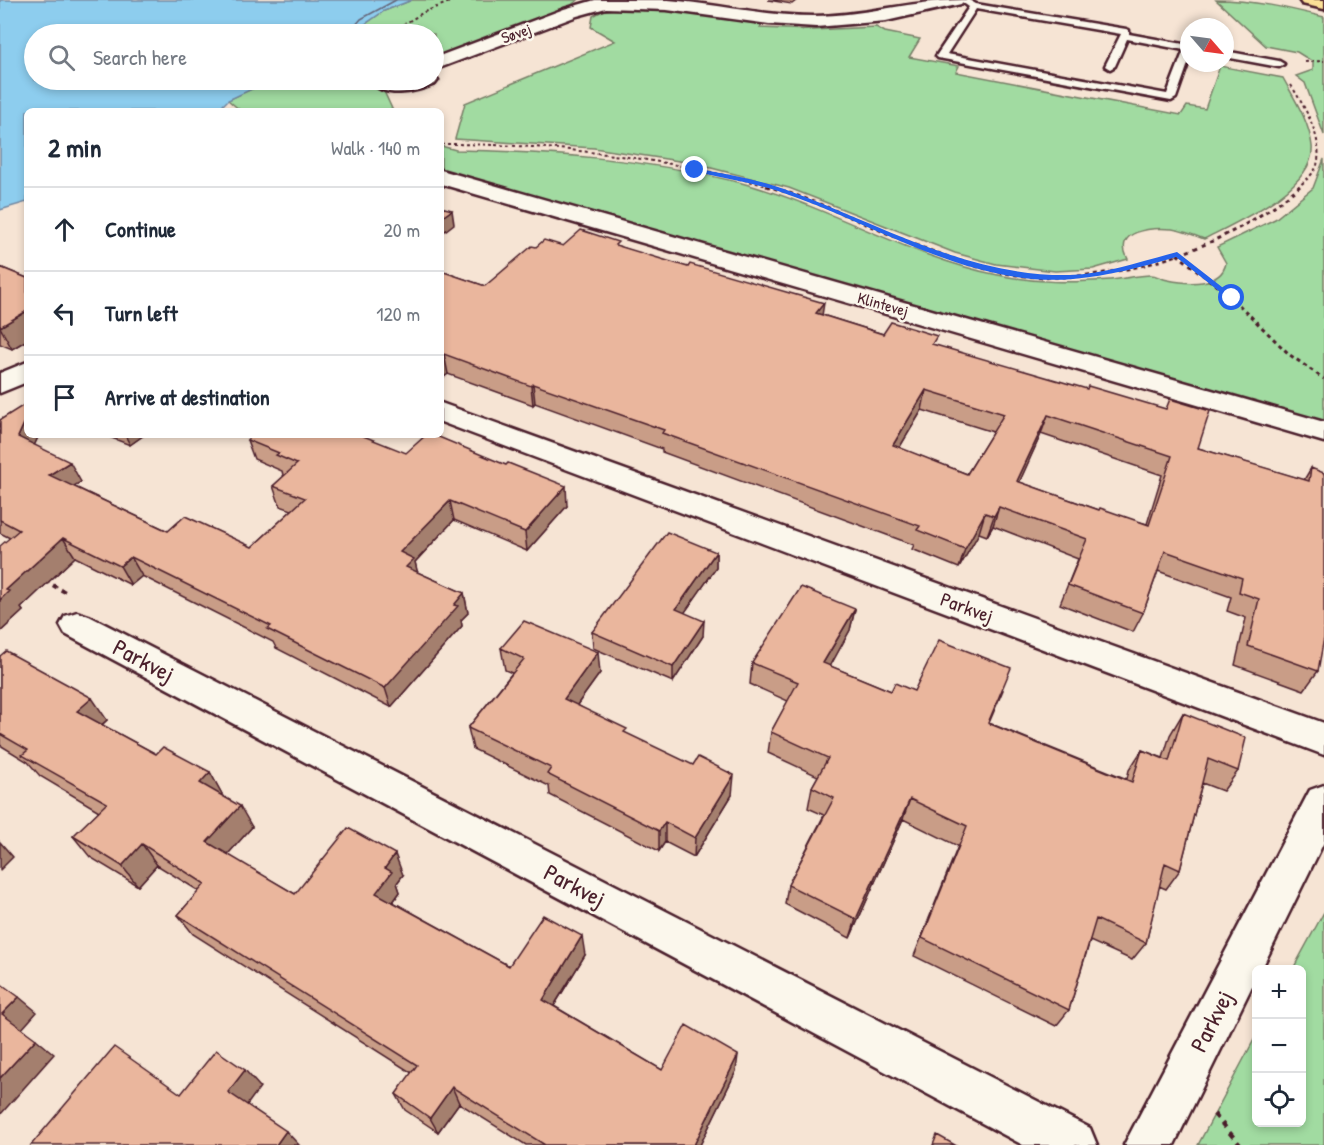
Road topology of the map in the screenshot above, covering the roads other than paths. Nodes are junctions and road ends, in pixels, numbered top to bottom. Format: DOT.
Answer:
graph roads {
  1 [pos="955,0"];
  2 [pos="963,0"];
  3 [pos="1308,0"];
  4 [pos="1324,4"];
  5 [pos="974,6"];
  6 [pos="1124,36"];
  7 [pos="1180,46"];
  8 [pos="1234,56"];
  9 [pos="444,60"];
  10 [pos="1279,64"];
  11 [pos="1110,66"];
  12 [pos="1180,72"];
  13 [pos="444,178"];
  14 [pos="24,372"];
  15 [pos="0,384"];
  16 [pos="444,413"];
  17 [pos="1324,432"];
  18 [pos="77,625"];
  19 [pos="1324,739"];
  20 [pos="1324,802"];
  21 [pos="1073,1145"];
  22 [pos="1148,1145"];
  1 -- 9 [label="street, Søvej"];
  2 -- 5 [label="lane"];
  3 -- 4 [label="main road"];
  5 -- 6 [label="lane"];
  5 -- 12 [label="lane"];
  6 -- 7 [label="lane"];
  6 -- 11 [label="lane"];
  8 -- 10 [label="lane"];
  13 -- 17 [label="street, Klintevej"];
  14 -- 15 [label="street"];
  16 -- 19 [label="street, Parkvej"];
  18 -- 21 [label="street, Parkvej"];
  20 -- 22 [label="street, Parkvej"];
}
